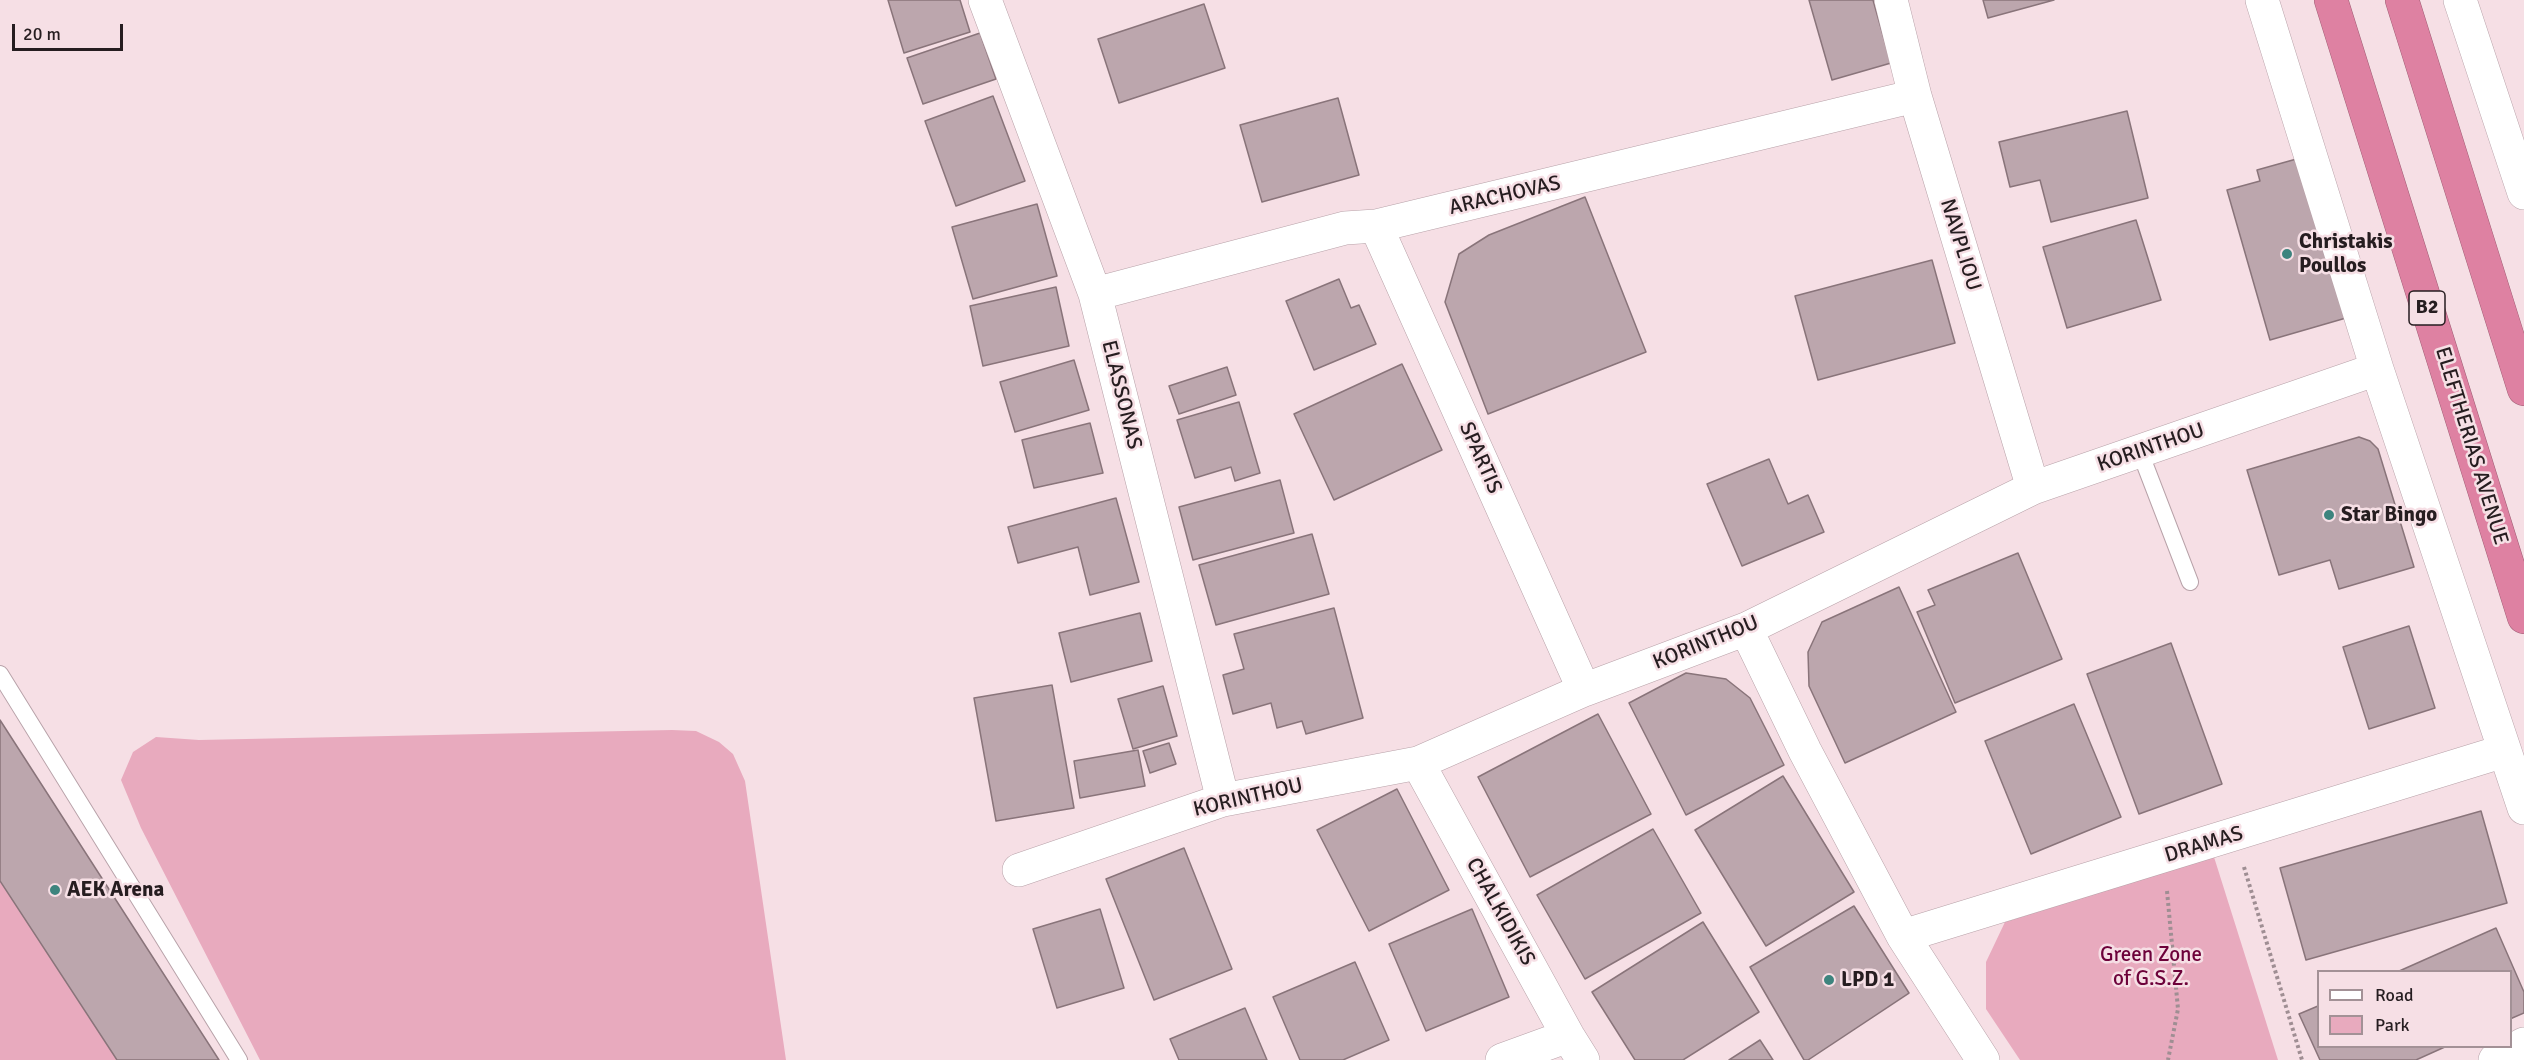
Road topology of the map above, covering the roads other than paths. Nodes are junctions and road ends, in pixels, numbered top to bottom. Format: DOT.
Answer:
graph roads {
  1 [pos="985,0"];
  2 [pos="1891,0"];
  3 [pos="2262,0"];
  4 [pos="2331,0"];
  5 [pos="2402,0"];
  6 [pos="2460,0"];
  7 [pos="1916,96"];
  8 [pos="2524,193"];
  9 [pos="1376,226"];
  10 [pos="1095,294"];
  11 [pos="2378,369"];
  12 [pos="2524,389"];
  13 [pos="2140,452"];
  14 [pos="2033,488"];
  15 [pos="2190,582"];
  16 [pos="2524,617"];
  17 [pos="1746,629"];
  18 [pos="0,674"];
  19 [pos="1584,690"];
  20 [pos="2504,751"];
  21 [pos="1418,763"];
  22 [pos="1223,800"];
  23 [pos="2524,808"];
  24 [pos="1019,870"];
  25 [pos="1903,936"];
  26 [pos="1575,1048"];
  27 [pos="239,1060"];
  28 [pos="1503,1060"];
  29 [pos="1983,1060"];
  1 -- 10 [label="street, ELASSONAS"];
  2 -- 7 [label="street, NAVPLIOU"];
  3 -- 11 [label="street"];
  4 -- 16 [label="highway, ELEFTHERIAS AVENUE / B2"];
  5 -- 12 [label="highway"];
  6 -- 8 [label="street"];
  7 -- 9 [label="street, ARACHOVAS"];
  7 -- 14 [label="street, NAVPLIOU"];
  9 -- 10 [label="street, ARACHOVAS"];
  9 -- 19 [label="street, SPARTIS"];
  10 -- 22 [label="street, ELASSONAS"];
  11 -- 13 [label="street, KORINTHOU"];
  11 -- 20 [label="street"];
  13 -- 14 [label="street, KORINTHOU"];
  13 -- 15 [label="lane"];
  14 -- 17 [label="street, KORINTHOU"];
  17 -- 19 [label="street, KORINTHOU"];
  17 -- 25 [label="street"];
  18 -- 27 [label="lane"];
  19 -- 21 [label="street, KORINTHOU"];
  20 -- 23 [label="street"];
  20 -- 25 [label="street, DRAMAS"];
  21 -- 22 [label="street, KORINTHOU"];
  21 -- 26 [label="street, CHALKIDIKIS"];
  22 -- 24 [label="street, KORINTHOU"];
  25 -- 29 [label="street"];
  26 -- 28 [label="street"];
}
